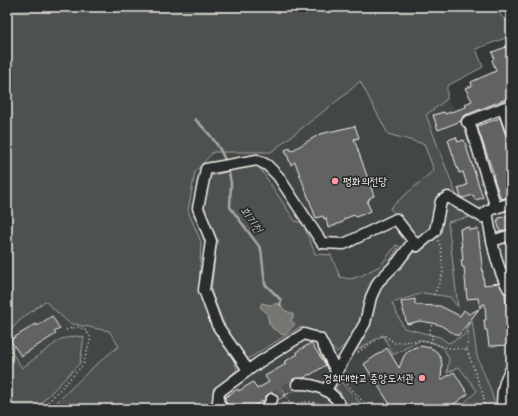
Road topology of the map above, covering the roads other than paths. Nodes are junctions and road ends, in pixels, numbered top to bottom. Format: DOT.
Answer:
graph roads {
  1 [pos="507,107"];
  2 [pos="511,131"];
  3 [pos="511,203"];
  4 [pos="492,210"];
  5 [pos="511,235"];
  6 [pos="492,241"];
  7 [pos="417,246"];
  8 [pos="511,287"];
  9 [pos="511,369"];
  10 [pos="248,370"];
  11 [pos="337,373"];
  12 [pos="297,384"];
  13 [pos="326,390"];
  14 [pos="272,400"];
  15 [pos="223,409"];
  16 [pos="267,409"];
  17 [pos="342,409"];
  18 [pos="502,409"];
  1 -- 2 [label="street"];
  1 -- 4 [label="street"];
  3 -- 4 [label="street"];
  4 -- 6 [label="street"];
  4 -- 7 [label="street"];
  5 -- 6 [label="street"];
  6 -- 8 [label="street"];
  7 -- 10 [label="street"];
  7 -- 11 [label="street"];
  9 -- 18 [label="street"];
  10 -- 11 [label="street"];
  10 -- 15 [label="street"];
  11 -- 13 [label="street"];
  12 -- 13 [label="street"];
  13 -- 17 [label="street"];
  14 -- 16 [label="street"];
}
